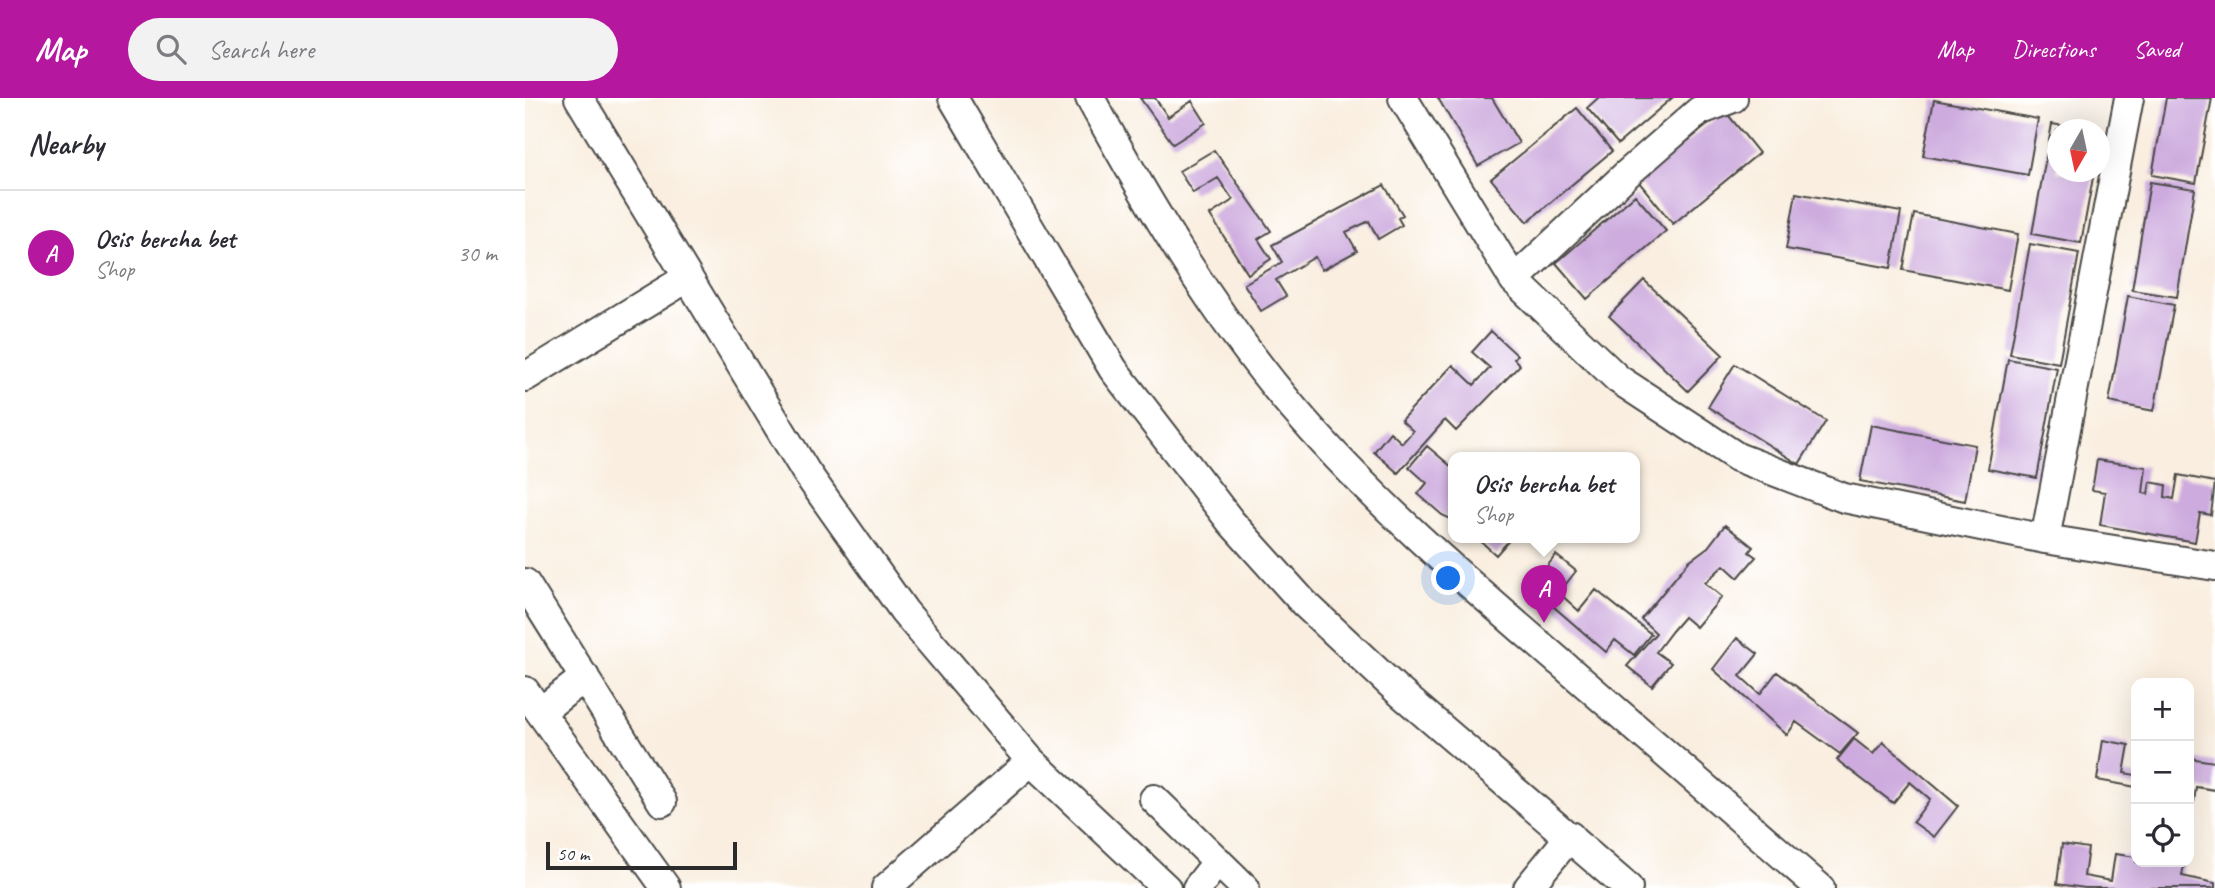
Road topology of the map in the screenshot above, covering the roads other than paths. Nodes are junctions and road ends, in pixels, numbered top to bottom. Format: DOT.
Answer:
graph roads {
  1 [pos="579,98"];
  2 [pos="953,98"];
  3 [pos="1090,98"];
  4 [pos="1403,98"];
  5 [pos="1733,98"];
  6 [pos="2129,98"];
  7 [pos="687,278"];
  8 [pos="1514,280"];
  9 [pos="525,377"];
  10 [pos="2045,539"];
  11 [pos="2215,566"];
  12 [pos="525,583"];
  13 [pos="585,677"];
  14 [pos="533,701"];
  15 [pos="1031,761"];
  16 [pos="1154,799"];
  17 [pos="662,802"];
  18 [pos="1570,836"];
  19 [pos="1218,860"];
  20 [pos="666,888"];
  21 [pos="886,888"];
  22 [pos="1165,888"];
  23 [pos="1197,888"];
  24 [pos="1245,888"];
  25 [pos="1528,888"];
  26 [pos="1628,888"];
  27 [pos="1820,888"];
  1 -- 7 [label="street"];
  2 -- 18 [label="street"];
  3 -- 27 [label="street"];
  4 -- 8 [label="street"];
  5 -- 8 [label="street"];
  6 -- 10 [label="street"];
  7 -- 9 [label="street"];
  7 -- 15 [label="street"];
  8 -- 10 [label="street"];
  10 -- 11 [label="street"];
  12 -- 13 [label="street"];
  13 -- 14 [label="street"];
  13 -- 17 [label="street"];
  14 -- 20 [label="street"];
  15 -- 21 [label="street"];
  15 -- 22 [label="street"];
  16 -- 19 [label="street"];
  18 -- 25 [label="street"];
  18 -- 26 [label="street"];
  19 -- 23 [label="street"];
  19 -- 24 [label="street"];
}
